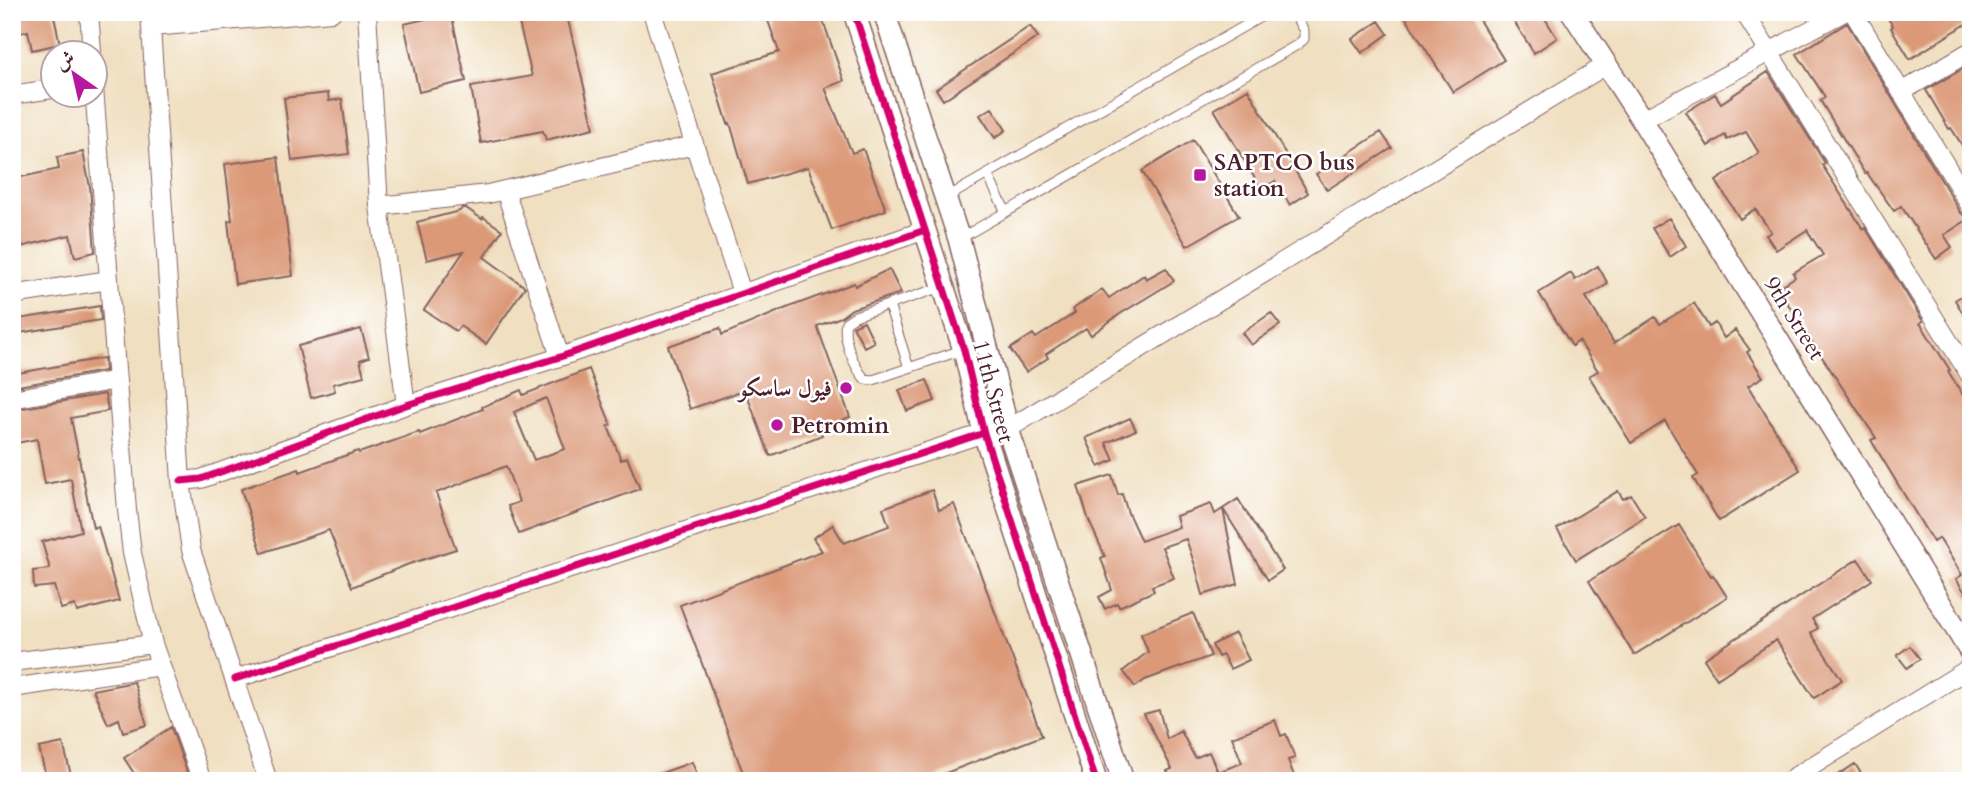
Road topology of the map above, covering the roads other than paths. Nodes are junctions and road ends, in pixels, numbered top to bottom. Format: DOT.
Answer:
graph roads {
  1 [pos="89,12"];
  2 [pos="332,12"];
  3 [pos="368,12"];
  4 [pos="652,12"];
  5 [pos="854,12"];
  6 [pos="884,12"];
  7 [pos="1269,12"];
  8 [pos="1293,12"];
  9 [pos="1572,12"];
  10 [pos="1744,12"];
  11 [pos="1844,12"];
  12 [pos="1853,12"];
  13 [pos="150,19"];
  14 [pos="91,38"];
  15 [pos="1971,51"];
  16 [pos="1768,54"];
  17 [pos="1606,65"];
  18 [pos="38,91"];
  19 [pos="1901,92"];
  20 [pos="12,95"];
  21 [pos="96,108"];
  22 [pos="1642,120"];
  23 [pos="694,145"];
  24 [pos="988,174"];
  25 [pos="505,190"];
  26 [pos="946,198"];
  27 [pos="379,206"];
  28 [pos="1971,207"];
  29 [pos="1006,212"];
  30 [pos="925,230"];
  31 [pos="959,239"];
  32 [pos="109,280"];
  33 [pos="943,286"];
  34 [pos="742,293"];
  35 [pos="12,295"];
  36 [pos="889,305"];
  37 [pos="964,350"];
  38 [pos="559,357"];
  39 [pos="1968,367"];
  40 [pos="909,368"];
  41 [pos="117,380"];
  42 [pos="12,399"];
  43 [pos="406,405"];
  44 [pos="1008,429"];
  45 [pos="984,433"];
  46 [pos="181,481"];
  47 [pos="153,644"];
  48 [pos="1971,653"];
  49 [pos="12,662"];
  50 [pos="161,666"];
  51 [pos="1971,667"];
  52 [pos="235,679"];
  53 [pos="12,688"];
  54 [pos="202,781"];
  55 [pos="268,781"];
  56 [pos="1096,781"];
  57 [pos="1123,781"];
  58 [pos="1788,781"];
  1 -- 14 [label="street"];
  2 -- 13 [label="street"];
  3 -- 27 [label="street"];
  4 -- 23 [label="street"];
  5 -- 30 [label="street, 11th Street"];
  6 -- 26 [label="street, 11th Street"];
  7 -- 24 [label="lane"];
  8 -- 29 [label="lane"];
  9 -- 17 [label="street, 9th Street"];
  10 -- 16 [label="street"];
  11 -- 16 [label="street"];
  12 -- 19 [label="street"];
  13 -- 46 [label="street"];
  15 -- 19 [label="street"];
  16 -- 22 [label="street"];
  16 -- 39 [label="street"];
  17 -- 22 [label="street, 9th Street"];
  17 -- 44 [label="street"];
  18 -- 20 [label="street"];
  19 -- 28 [label="street"];
  21 -- 32 [label="street"];
  22 -- 48 [label="street, 9th Street"];
  23 -- 25 [label="street"];
  23 -- 34 [label="street"];
  24 -- 26 [label="lane"];
  24 -- 29 [label="lane"];
  25 -- 27 [label="street"];
  25 -- 38 [label="street"];
  26 -- 31 [label="street, 11th Street"];
  27 -- 43 [label="street"];
  29 -- 31 [label="lane"];
  30 -- 33 [label="street, 11th Street"];
  30 -- 34 [label="street"];
  31 -- 44 [label="street, 11th Street"];
  32 -- 35 [label="street"];
  32 -- 41 [label="street"];
  33 -- 36 [label="lane"];
  33 -- 37 [label="street, 11th Street"];
  34 -- 38 [label="street"];
  36 -- 40 [label="lane"];
  36 -- 40 [label="lane"];
  37 -- 40 [label="lane"];
  37 -- 45 [label="street, 11th Street"];
  38 -- 43 [label="street"];
  41 -- 42 [label="street"];
  41 -- 47 [label="street"];
  43 -- 46 [label="street"];
  44 -- 57 [label="street, 11th Street"];
  45 -- 52 [label="street"];
  45 -- 56 [label="street, 11th Street"];
  46 -- 52 [label="street"];
  47 -- 49 [label="street"];
  47 -- 50 [label="street"];
  50 -- 53 [label="street"];
  50 -- 54 [label="street"];
  51 -- 58 [label="street"];
  52 -- 55 [label="street"];
}
